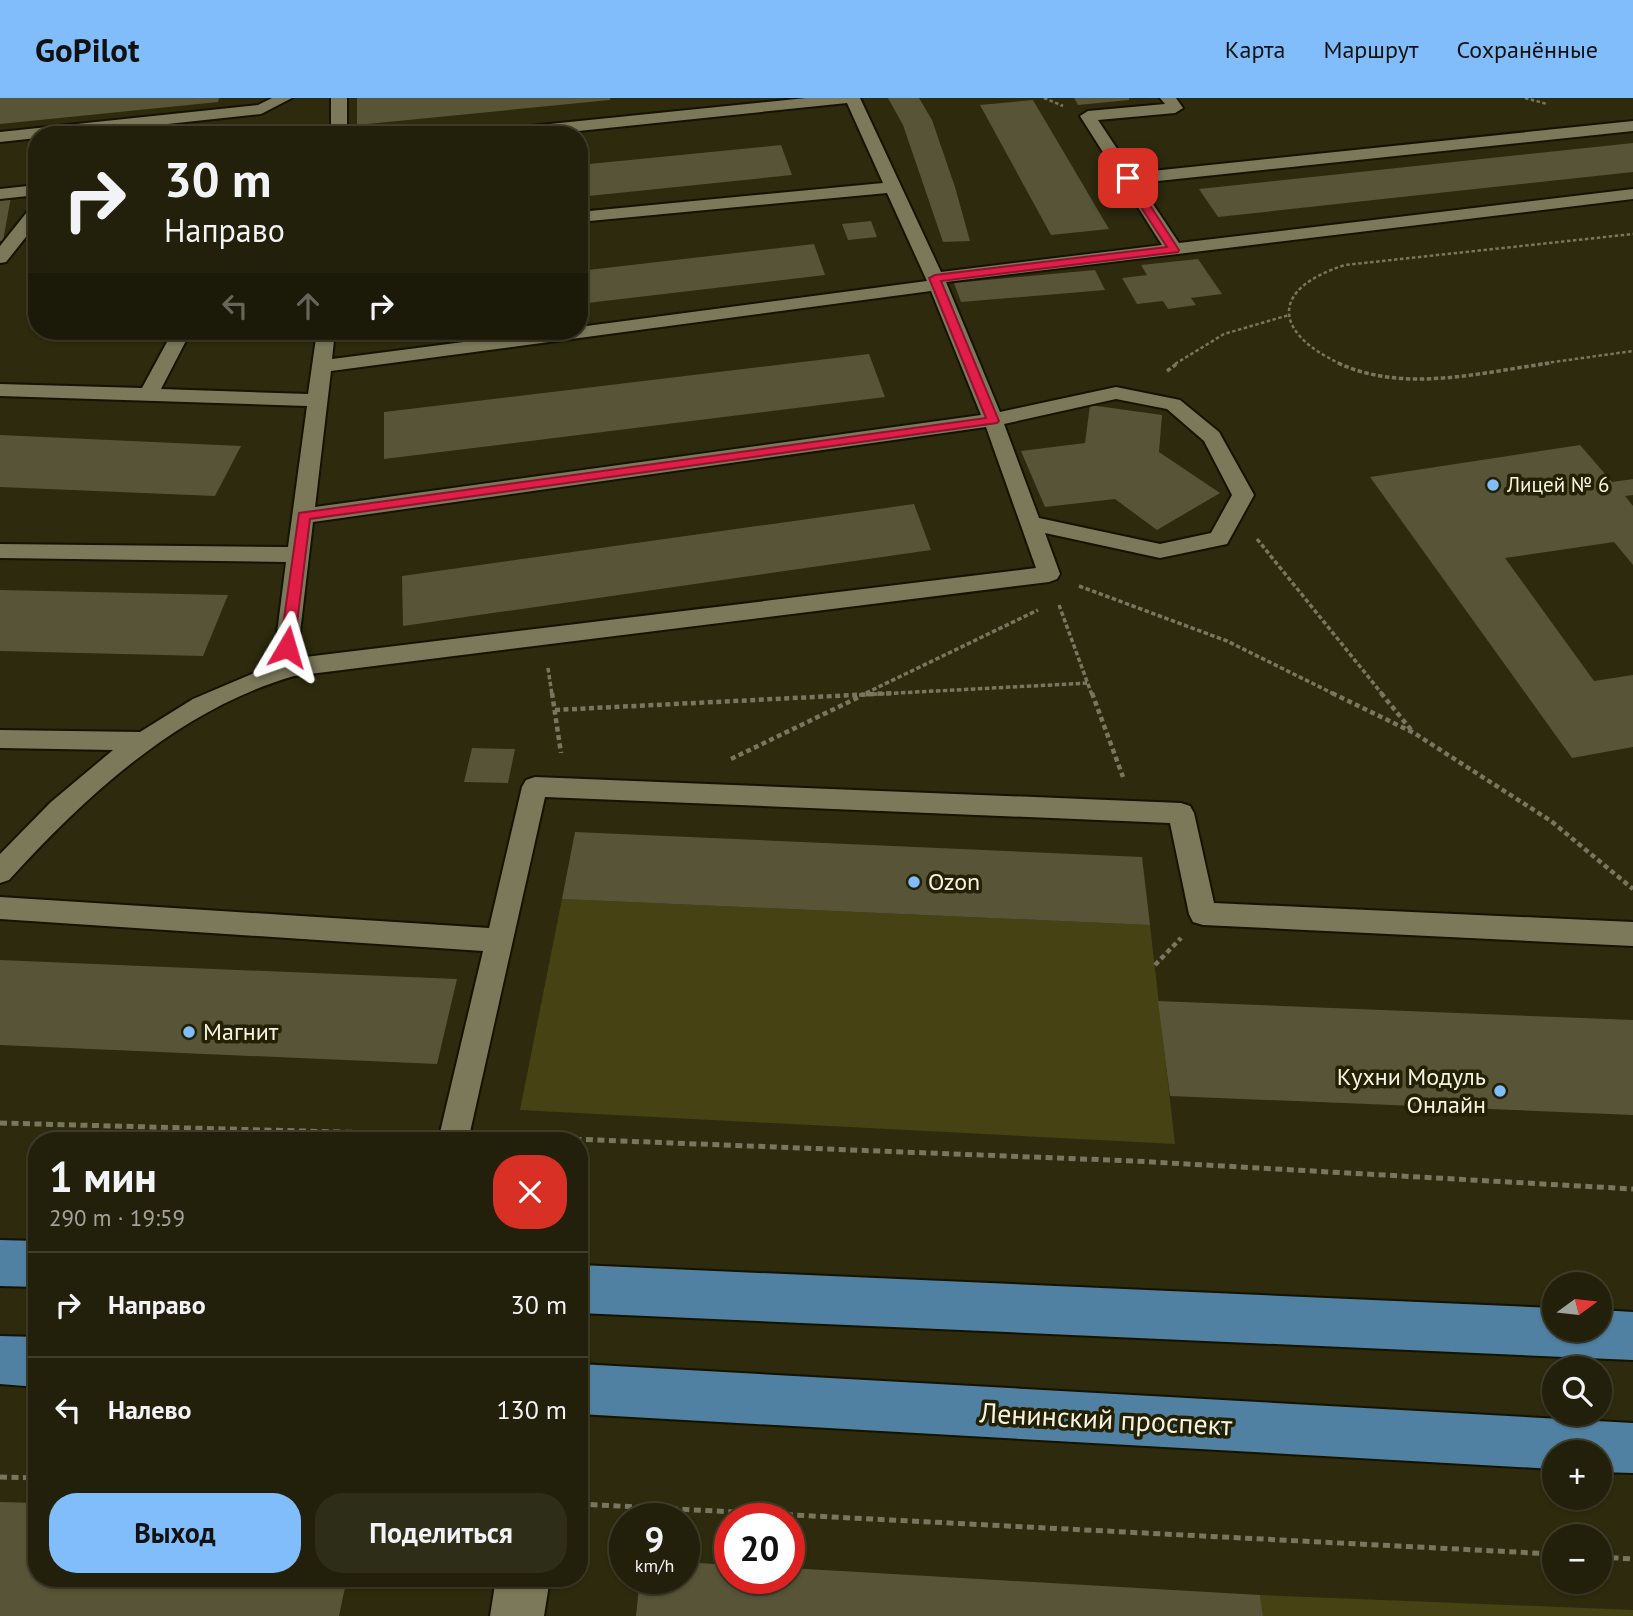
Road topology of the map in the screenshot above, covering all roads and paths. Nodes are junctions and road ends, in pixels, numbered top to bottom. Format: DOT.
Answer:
graph roads {
  1 [pos="284,98"];
  2 [pos="339,98"];
  3 [pos="852,98"];
  4 [pos="1168,98"];
  5 [pos="193,117"];
  6 [pos="106,126"];
  7 [pos="182,126"];
  8 [pos="339,126"];
  9 [pos="579,126"];
  10 [pos="1633,126"];
  11 [pos="28,134"];
  12 [pos="0,137"];
  13 [pos="1128,178"];
  14 [pos="893,187"];
  15 [pos="28,191"];
  16 [pos="0,194"];
  17 [pos="1633,194"];
  18 [pos="588,216"];
  19 [pos="28,222"];
  20 [pos="1633,234"];
  21 [pos="1174,250"];
  22 [pos="0,258"];
  23 [pos="936,282"];
  24 [pos="1289,315"];
  25 [pos="588,330"];
  26 [pos="177,340"];
  27 [pos="325,340"];
  28 [pos="513,340"];
  29 [pos="1633,351"];
  30 [pos="324,366"];
  31 [pos="0,390"];
  32 [pos="148,395"];
  33 [pos="1138,397"];
  34 [pos="319,400"];
  35 [pos="993,421"];
  36 [pos="1235,511"];
  37 [pos="304,516"];
  38 [pos="1030,523"];
  39 [pos="0,551"];
  40 [pos="299,555"];
  41 [pos="1049,574"];
  42 [pos="1058,600"];
  43 [pos="543,635"];
  44 [pos="284,670"];
  45 [pos="1089,683"];
  46 [pos="863,695"];
  47 [pos="555,710"];
  48 [pos="1414,733"];
  49 [pos="0,739"];
  50 [pos="143,741"];
  51 [pos="567,789"];
  52 [pos="662,792"];
  53 [pos="1136,811"];
  54 [pos="0,872"];
  55 [pos="1633,889"];
  56 [pos="0,908"];
  57 [pos="1633,934"];
  58 [pos="500,940"];
  59 [pos="0,1123"];
  60 [pos="272,1132"];
  61 [pos="455,1132"];
  62 [pos="588,1143"];
  63 [pos="1633,1189"];
  64 [pos="0,1263"];
  65 [pos="28,1264"];
  66 [pos="588,1289"];
  67 [pos="1633,1335"];
  68 [pos="0,1360"];
  69 [pos="28,1362"];
  70 [pos="588,1390"];
  71 [pos="1633,1448"];
  72 [pos="0,1477"];
  73 [pos="28,1478"];
  74 [pos="588,1504"];
  75 [pos="1542,1553"];
  76 [pos="1612,1558"];
  77 [pos="1633,1559"];
  78 [pos="522,1587"];
  79 [pos="517,1616"];
  1 -- 5 [label="lane"];
  2 -- 8 [label="lane"];
  3 -- 9 [label="lane"];
  3 -- 14 [label="lane"];
  4 -- 13 [label="lane"];
  5 -- 6 [label="lane"];
  5 -- 7 [label="lane"];
  10 -- 13 [label="lane"];
  11 -- 12 [label="lane"];
  13 -- 21 [label="lane"];
  14 -- 18 [label="lane"];
  14 -- 23 [label="lane"];
  15 -- 16 [label="lane"];
  17 -- 21 [label="lane"];
  19 -- 22 [label="lane"];
  20 -- 24 [label="path"];
  21 -- 23 [label="lane"];
  23 -- 25 [label="lane"];
  23 -- 35 [label="lane"];
  24 -- 29 [label="path"];
  24 -- 33 [label="path"];
  26 -- 32 [label="lane"];
  27 -- 30 [label="lane"];
  28 -- 30 [label="lane"];
  30 -- 34 [label="lane"];
  31 -- 32 [label="lane"];
  32 -- 34 [label="lane"];
  33 -- 35 [label="lane"];
  33 -- 36 [label="lane"];
  34 -- 37 [label="lane"];
  35 -- 37 [label="lane"];
  35 -- 38 [label="lane"];
  36 -- 38 [label="lane"];
  36 -- 48 [label="path"];
  37 -- 40 [label="lane"];
  38 -- 41 [label="lane"];
  39 -- 40 [label="lane"];
  40 -- 44 [label="lane"];
  41 -- 42 [label="path"];
  41 -- 43 [label="lane"];
  41 -- 48 [label="path"];
  42 -- 45 [label="path"];
  42 -- 46 [label="path"];
  43 -- 44 [label="lane"];
  43 -- 47 [label="path"];
  44 -- 50 [label="lane"];
  45 -- 46 [label="path"];
  45 -- 53 [label="path"];
  46 -- 47 [label="path"];
  46 -- 52 [label="path"];
  47 -- 51 [label="path"];
  48 -- 55 [label="path"];
  49 -- 50 [label="lane"];
  50 -- 54 [label="lane"];
  51 -- 52 [label="lane"];
  51 -- 58 [label="lane"];
  52 -- 53 [label="lane"];
  53 -- 57 [label="lane"];
  56 -- 58 [label="lane"];
  58 -- 61 [label="lane"];
  59 -- 60 [label="path"];
  62 -- 63 [label="path"];
  64 -- 65 [label="main road"];
  66 -- 67 [label="main road"];
  68 -- 69 [label="main road"];
  70 -- 71 [label="main road, Ленинский проспект"];
  72 -- 73 [label="path"];
  74 -- 75 [label="path"];
  76 -- 77 [label="path"];
  78 -- 79 [label="street"];
}
